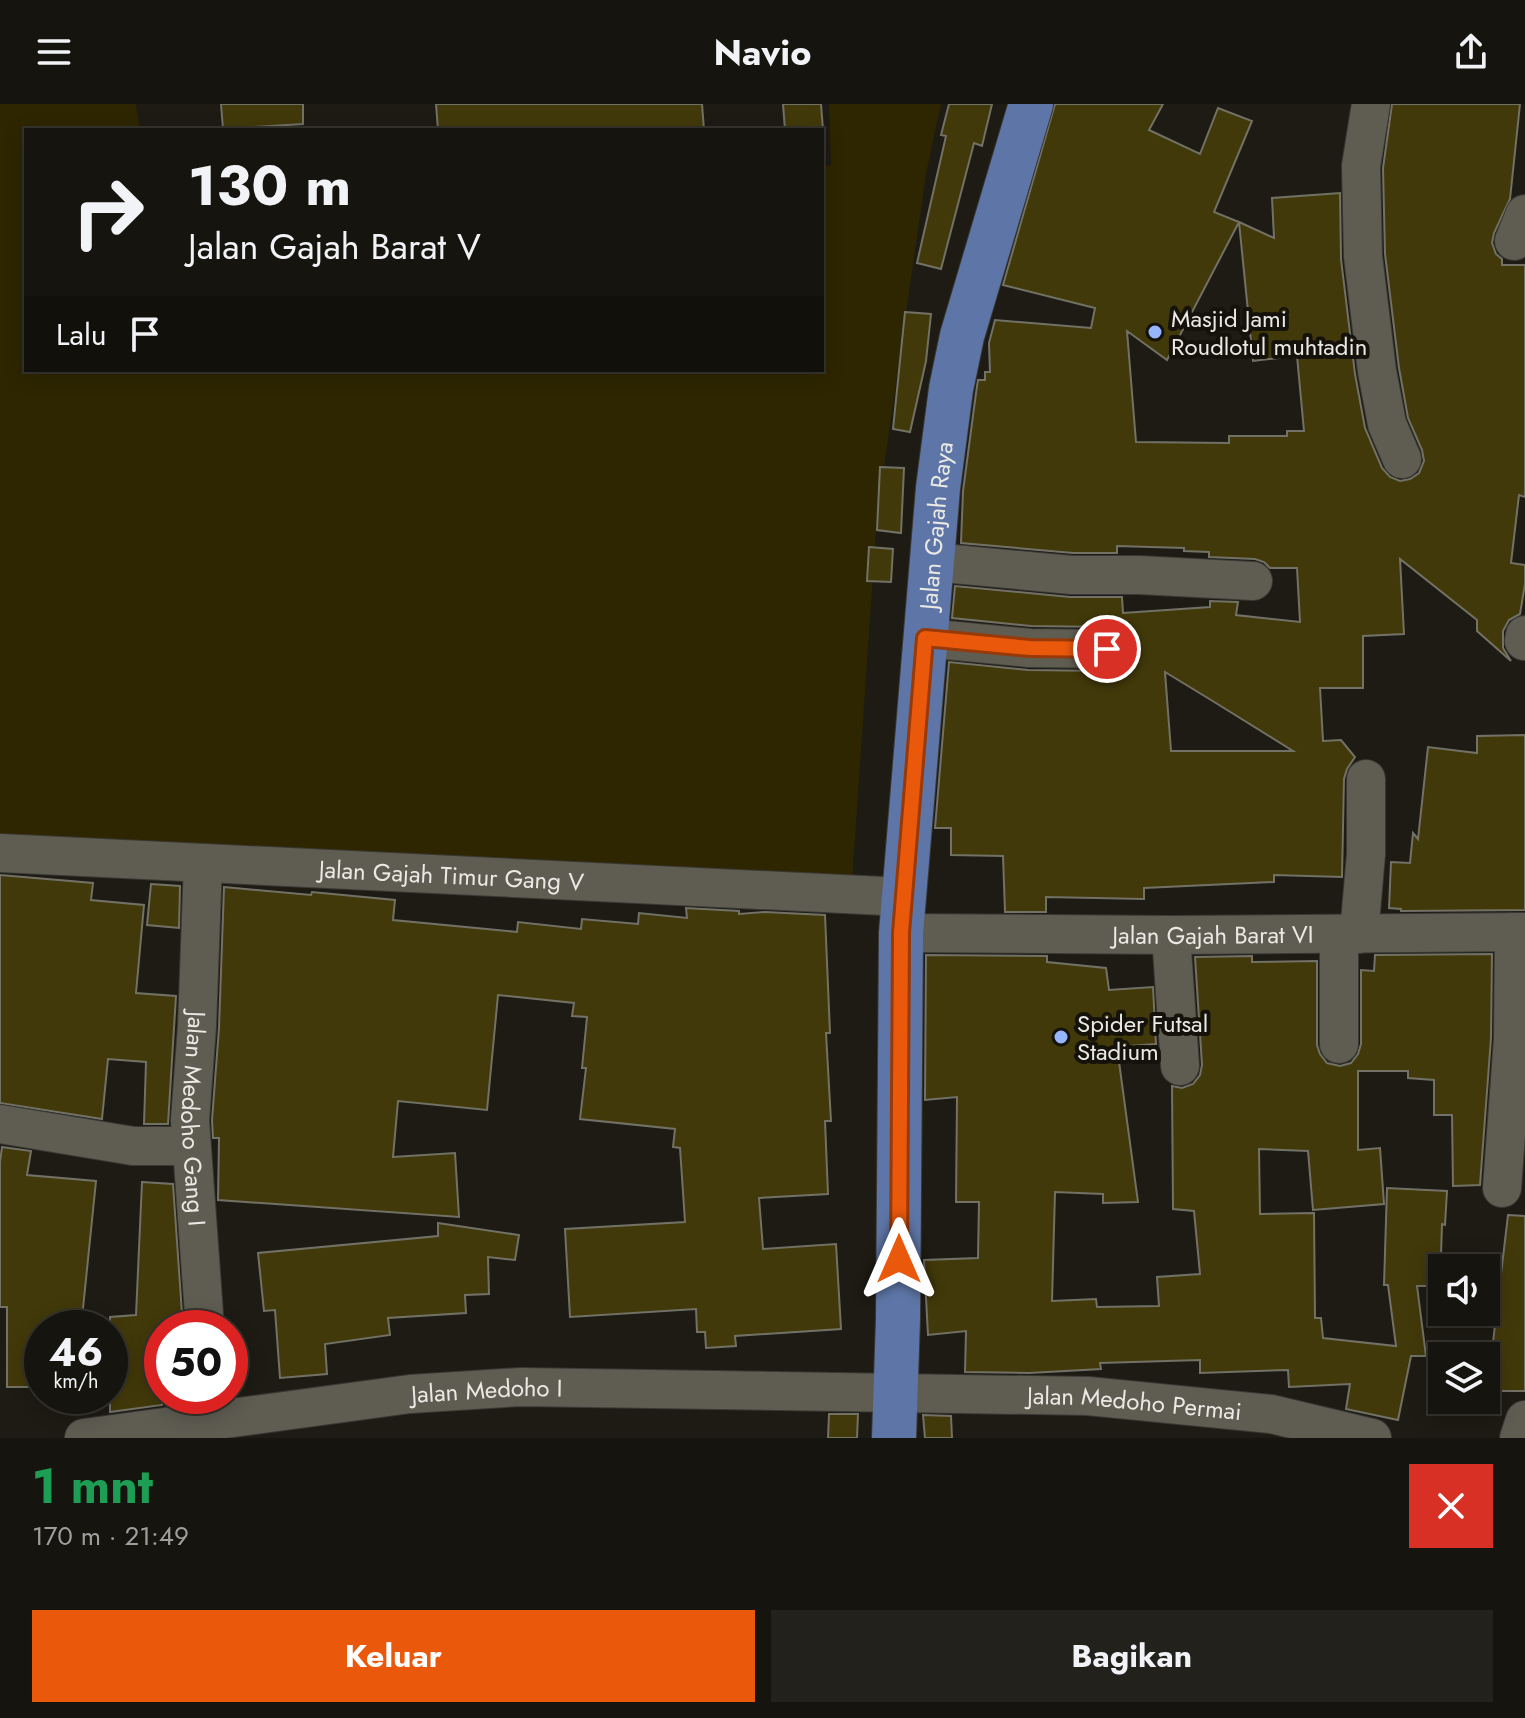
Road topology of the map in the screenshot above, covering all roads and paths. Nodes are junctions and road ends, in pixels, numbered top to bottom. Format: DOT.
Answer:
graph roads {
  1 [pos="1031,104"];
  2 [pos="1371,104"];
  3 [pos="1402,459"];
  4 [pos="932,562"];
  5 [pos="1253,581"];
  6 [pos="925,638"];
  7 [pos="1107,649"];
  8 [pos="1366,779"];
  9 [pos="0,853"];
  10 [pos="203,863"];
  11 [pos="903,915"];
  12 [pos="1519,932"];
  13 [pos="1349,934"];
  14 [pos="1171,935"];
  15 [pos="1339,1044"];
  16 [pos="1180,1066"];
  17 [pos="0,1124"];
  18 [pos="190,1146"];
  19 [pos="1502,1188"];
  20 [pos="204,1310"];
  21 [pos="895,1395"];
  22 [pos="248,1406"];
  23 [pos="190,1414"];
  24 [pos="1525,1420"];
  25 [pos="84,1438"];
  26 [pos="894,1438"];
  27 [pos="1372,1438"];
  28 [pos="1519,1438"];
  1 -- 4 [label="main road, Jalan Gajah Raya"];
  2 -- 3 [label="street"];
  4 -- 5 [label="street"];
  4 -- 6 [label="main road, Jalan Gajah Raya"];
  6 -- 7 [label="street"];
  6 -- 11 [label="main road, Jalan Gajah Raya"];
  8 -- 13 [label="street"];
  9 -- 10 [label="street, Jalan Gajah Timur Gang V"];
  10 -- 11 [label="street, Jalan Gajah Timur Gang V"];
  10 -- 18 [label="street, Jalan Medoho Gang I"];
  11 -- 14 [label="street, Jalan Gajah Barat VI"];
  11 -- 21 [label="main road, Jalan Gajah Raya"];
  12 -- 13 [label="street, Jalan Gajah Barat VI"];
  12 -- 19 [label="street"];
  13 -- 14 [label="street, Jalan Gajah Barat VI"];
  13 -- 15 [label="street"];
  14 -- 16 [label="street"];
  17 -- 18 [label="street"];
  18 -- 20 [label="street, Jalan Medoho Gang I"];
  21 -- 22 [label="street, Jalan Medoho I"];
  21 -- 26 [label="main road, Jalan Gajah Raya"];
  21 -- 27 [label="street, Jalan Medoho Permai"];
  23 -- 25 [label="street, Jalan Medoho I"];
  24 -- 28 [label="street"];
}
